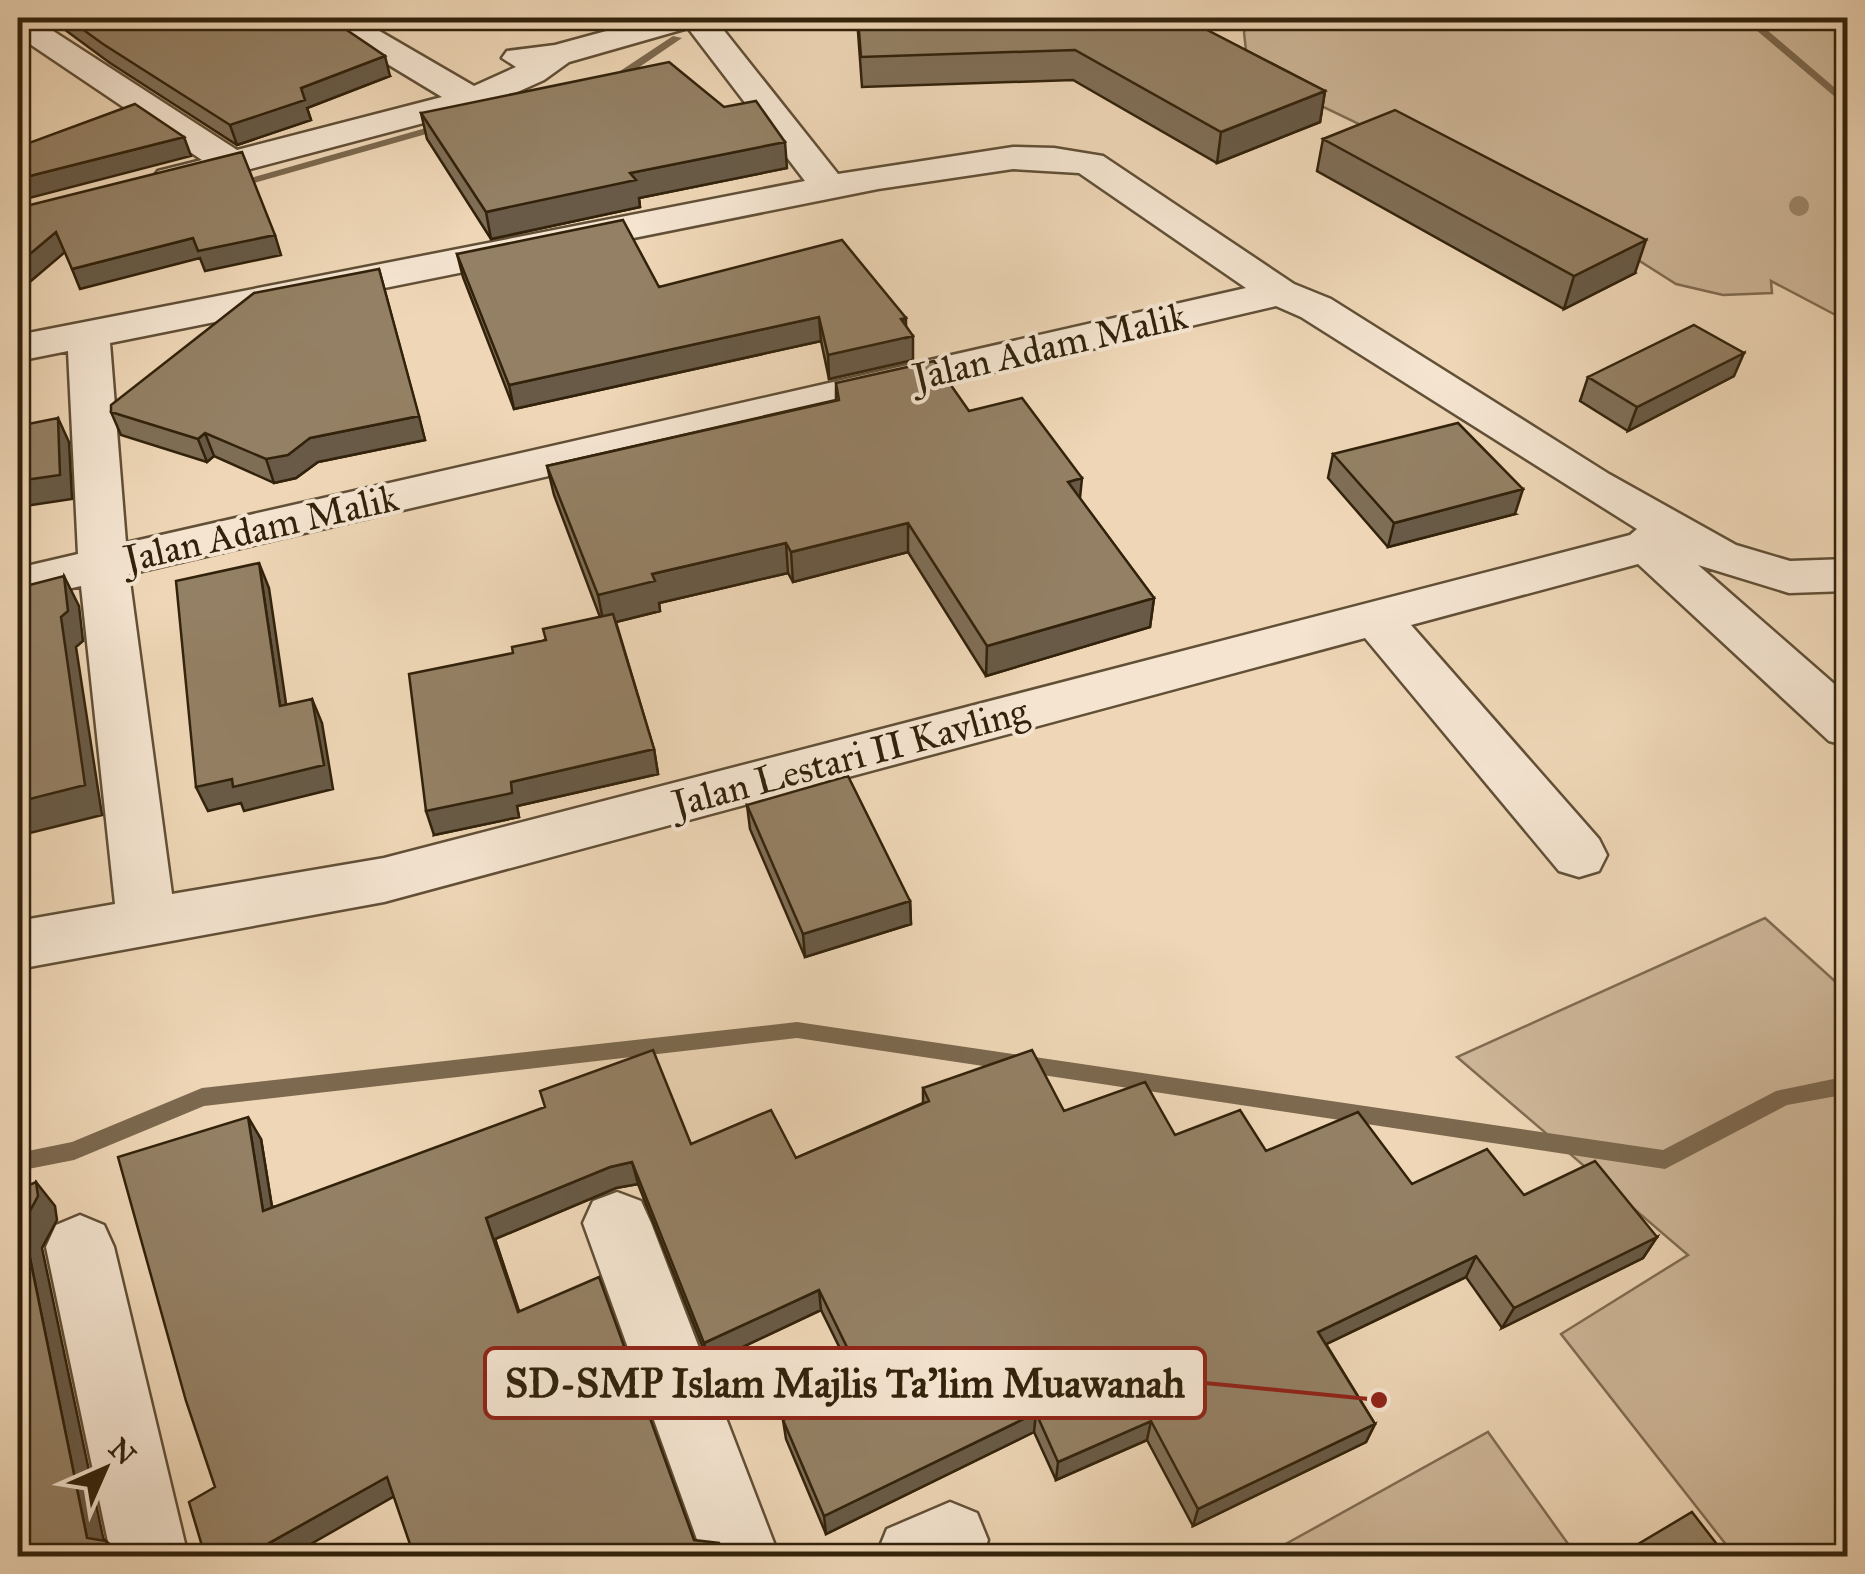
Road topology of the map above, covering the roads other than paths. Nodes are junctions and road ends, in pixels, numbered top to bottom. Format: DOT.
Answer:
graph roads {
  1 [pos="335,18"];
  2 [pos="688,18"];
  3 [pos="696,18"];
  4 [pos="18,22"];
  5 [pos="557,56"];
  6 [pos="433,77"];
  7 [pos="472,100"];
  8 [pos="232,164"];
  9 [pos="143,186"];
  10 [pos="829,188"];
  11 [pos="1280,293"];
  12 [pos="88,334"];
  13 [pos="18,348"];
  14 [pos="1658,537"];
  15 [pos="103,564"];
  16 [pos="1848,575"];
  17 [pos="18,584"];
  18 [pos="1374,616"];
  19 [pos="1848,727"];
  20 [pos="1579,855"];
  21 [pos="146,919"];
  22 [pos="18,946"];
  23 [pos="617,1224"];
  24 [pos="80,1246"];
  25 [pos="150,1556"];
  26 [pos="741,1556"];
  1 -- 6 [label="street"];
  2 -- 5 [label="street"];
  3 -- 10 [label="street"];
  4 -- 8 [label="street"];
  5 -- 6 [label="street"];
  5 -- 7 [label="street"];
  6 -- 7 [label="street"];
  7 -- 8 [label="street"];
  8 -- 9 [label="street"];
  10 -- 11 [label="street"];
  10 -- 12 [label="street"];
  11 -- 14 [label="street"];
  11 -- 15 [label="street, Jalan Adam Malik"];
  12 -- 13 [label="street"];
  12 -- 15 [label="street"];
  14 -- 16 [label="street"];
  14 -- 18 [label="street, Jalan Lestari II Kavling"];
  14 -- 19 [label="street"];
  15 -- 17 [label="street, Jalan Adam Malik"];
  15 -- 21 [label="street"];
  18 -- 20 [label="street"];
  18 -- 21 [label="street, Jalan Lestari II Kavling"];
  21 -- 22 [label="street, Jalan Lestari II Kavling"];
  23 -- 26 [label="street"];
  24 -- 25 [label="street"];
}
